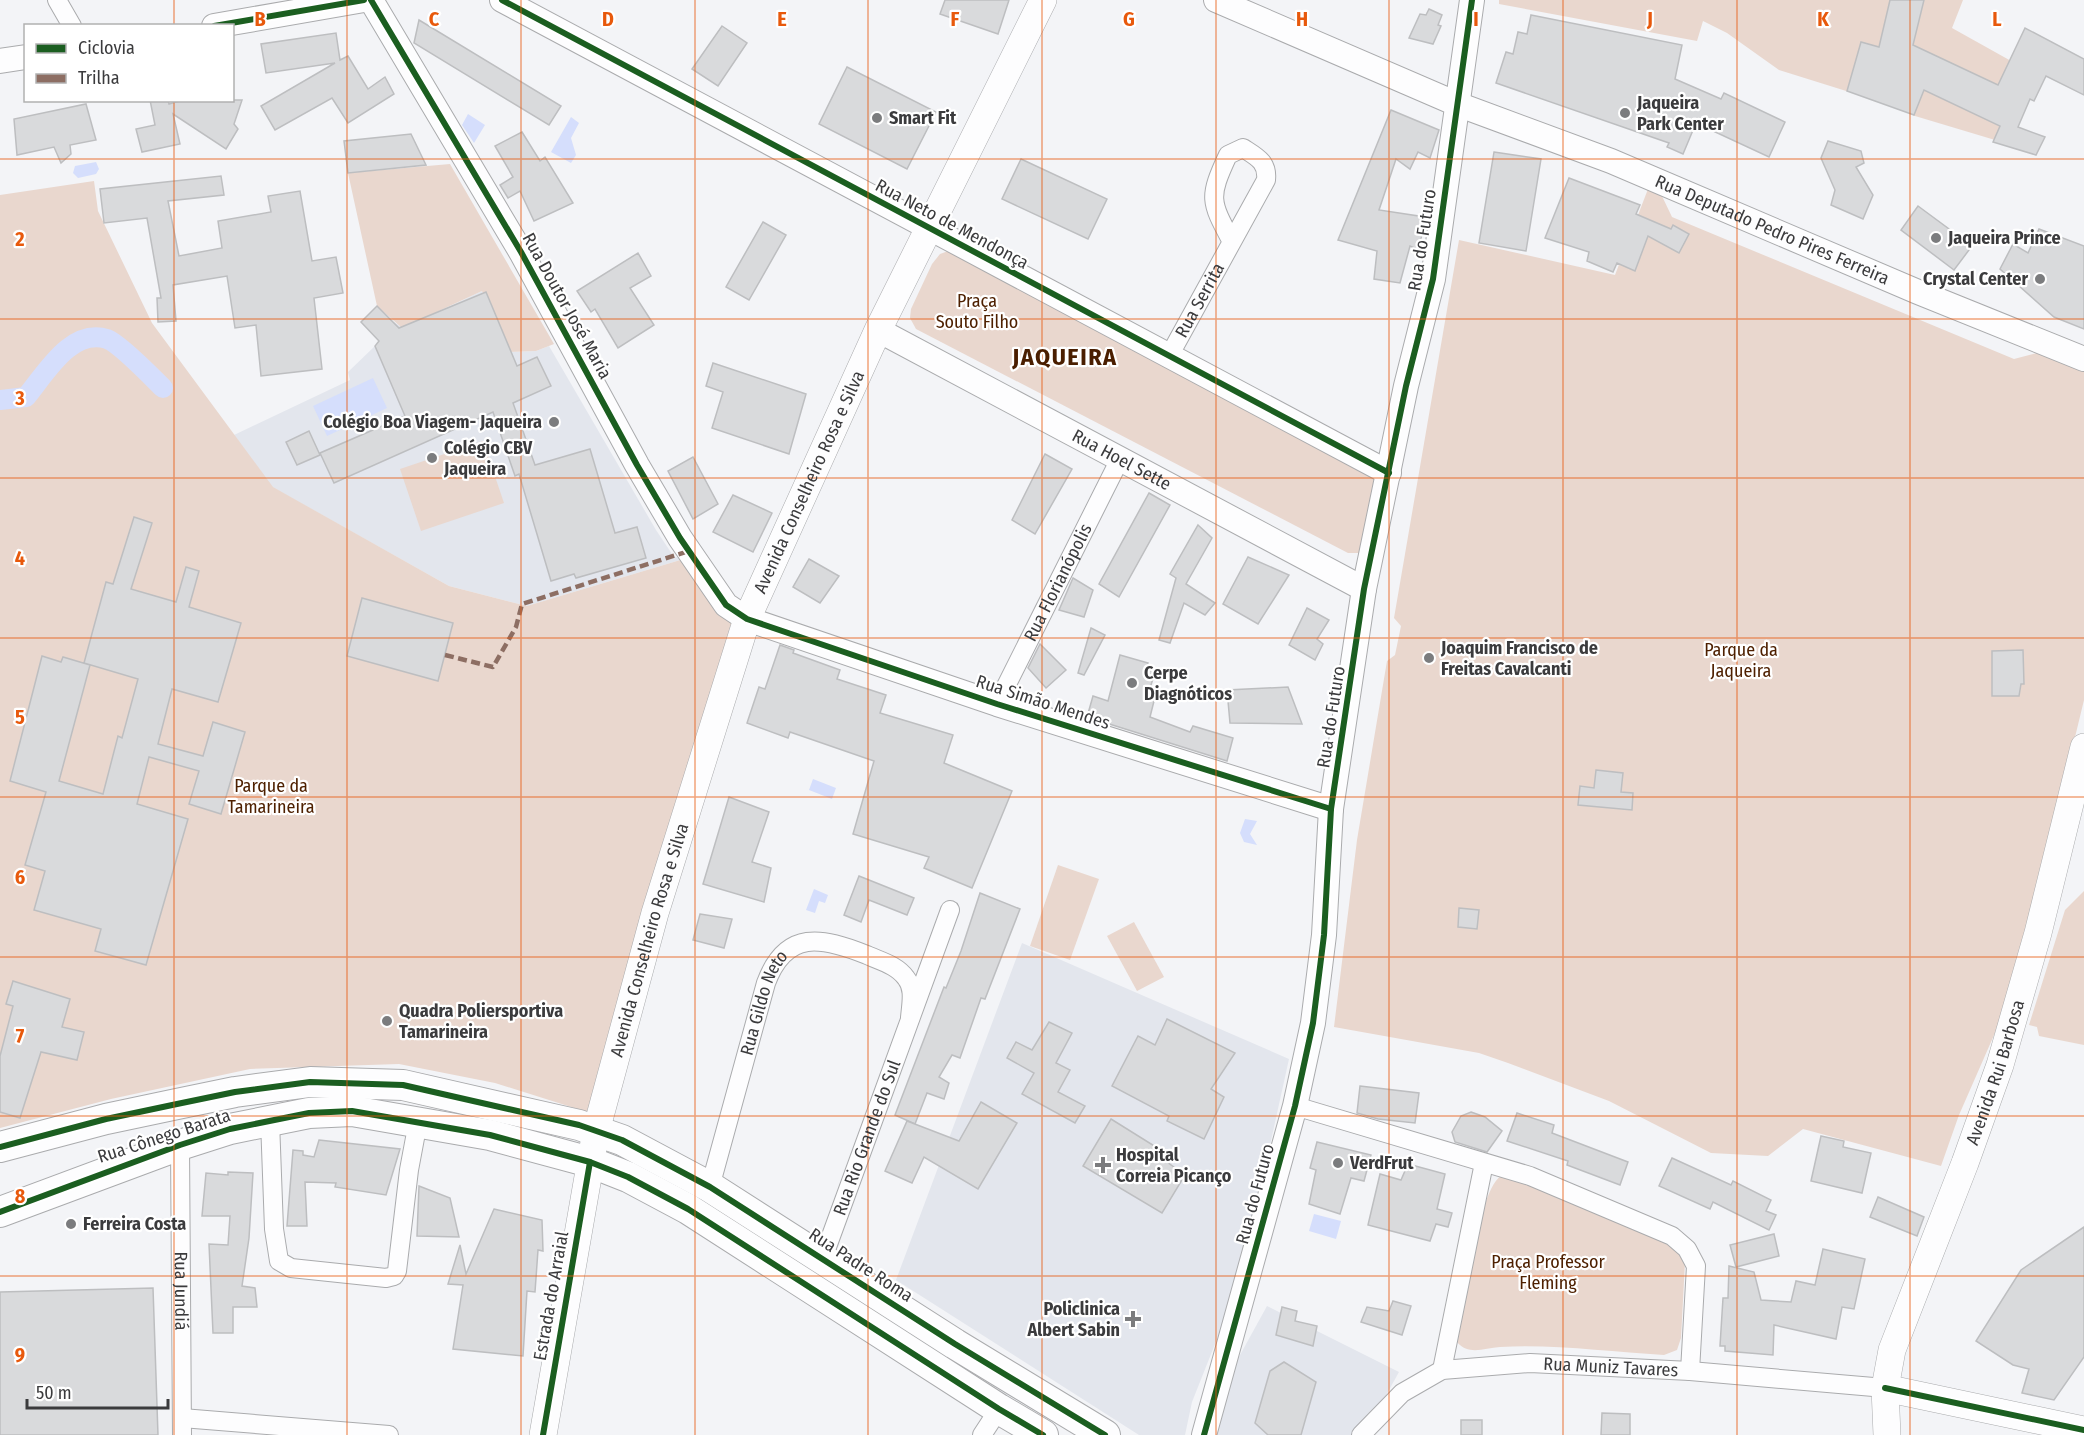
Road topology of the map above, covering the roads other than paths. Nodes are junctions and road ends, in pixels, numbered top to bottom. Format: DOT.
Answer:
graph roads {
  1 [pos="57,0"];
  2 [pos="363,0"];
  3 [pos="371,0"];
  4 [pos="502,0"];
  5 [pos="1043,0"];
  6 [pos="1216,0"];
  7 [pos="1472,0"];
  8 [pos="71,24"];
  9 [pos="225,24"];
  10 [pos="24,57"];
  11 [pos="0,61"];
  12 [pos="1457,104"];
  13 [pos="928,228"];
  14 [pos="1232,242"];
  15 [pos="878,330"];
  16 [pos="1168,358"];
  17 [pos="2084,359"];
  18 [pos="1120,459"];
  19 [pos="1389,473"];
  20 [pos="1364,589"];
  21 [pos="747,619"];
  22 [pos="997,704"];
  23 [pos="2084,747"];
  24 [pos="1331,808"];
  25 [pos="950,910"];
  26 [pos="908,979"];
  27 [pos="910,1018"];
  28 [pos="1295,1106"];
  29 [pos="270,1121"];
  30 [pos="418,1122"];
  31 [pos="596,1131"];
  32 [pos="180,1145"];
  33 [pos="0,1147"];
  34 [pos="590,1162"];
  35 [pos="1484,1163"];
  36 [pos="710,1187"];
  37 [pos="0,1212"];
  38 [pos="823,1258"];
  39 [pos="1442,1370"];
  40 [pos="1690,1371"];
  41 [pos="1885,1388"];
  42 [pos="1212,1407"];
  43 [pos="999,1409"];
  44 [pos="182,1426"];
  45 [pos="2084,1430"];
  46 [pos="389,1435"];
  47 [pos="543,1435"];
  48 [pos="982,1435"];
  49 [pos="1043,1435"];
  50 [pos="1105,1435"];
  51 [pos="1204,1435"];
  52 [pos="1220,1435"];
  53 [pos="1361,1435"];
  54 [pos="1887,1435"];
  1 -- 8 [label="street"];
  2 -- 9 [label="street"];
  3 -- 21 [label="street, Rua Doutor José Maria"];
  4 -- 13 [label="street, Rua Neto de Mendonça"];
  5 -- 13 [label="main road, Avenida Conselheiro Rosa e Silva"];
  6 -- 12 [label="street, Rua Deputado Pedro Pires Ferreira"];
  7 -- 12 [label="street, Rua do Futuro"];
  10 -- 11 [label="street"];
  12 -- 17 [label="street, Rua Deputado Pedro Pires Ferreira"];
  12 -- 19 [label="street, Rua do Futuro"];
  13 -- 15 [label="main road, Avenida Conselheiro Rosa e Silva"];
  13 -- 16 [label="street, Rua Neto de Mendonça"];
  14 -- 16 [label="street, Rua Serrita"];
  15 -- 18 [label="street, Rua Hoel Sette"];
  15 -- 21 [label="main road, Avenida Conselheiro Rosa e Silva"];
  16 -- 19 [label="street, Rua Neto de Mendonça"];
  18 -- 20 [label="street, Rua Hoel Sette"];
  18 -- 22 [label="street, Rua Florianópolis"];
  19 -- 20 [label="street, Rua do Futuro"];
  20 -- 24 [label="street, Rua do Futuro"];
  21 -- 22 [label="street, Rua Simão Mendes"];
  21 -- 31 [label="main road, Avenida Conselheiro Rosa e Silva"];
  22 -- 24 [label="street, Rua Simão Mendes"];
  23 -- 41 [label="main road, Avenida Rui Barbosa"];
  24 -- 28 [label="street, Rua do Futuro"];
  25 -- 27 [label="street, Rua Rio Grande do Sul"];
  26 -- 27 [label="street, Rua Rio Grande do Sul"];
  26 -- 36 [label="street, Rua Gildo Neto"];
  27 -- 38 [label="street, Rua Rio Grande do Sul"];
  28 -- 35 [label="street"];
  28 -- 42 [label="street, Rua do Futuro"];
  29 -- 30 [label="main road, Rua Cônego Barata"];
  29 -- 30 [label="street"];
  29 -- 32 [label="main road, Rua Cônego Barata"];
  30 -- 34 [label="main road, Rua Cônego Barata"];
  31 -- 33 [label="main road, Rua Cônego Barata"];
  31 -- 34 [label="main road, Avenida Conselheiro Rosa e Silva"];
  31 -- 36 [label="main road, Rua Padre Roma"];
  32 -- 37 [label="main road, Rua Cônego Barata"];
  32 -- 44 [label="street, Rua Jundiá"];
  34 -- 43 [label="main road"];
  34 -- 47 [label="main road, Estrada do Arraial"];
  35 -- 39 [label="street"];
  35 -- 40 [label="street"];
  36 -- 38 [label="main road, Rua Padre Roma"];
  38 -- 50 [label="main road, Rua Padre Roma"];
  39 -- 40 [label="street, Rua Muniz Tavares"];
  39 -- 53 [label="street, Rua Muniz Tavares"];
  40 -- 41 [label="street, Rua Muniz Tavares"];
  41 -- 45 [label="main road"];
  41 -- 54 [label="main road, Avenida Rui Barbosa"];
  42 -- 51 [label="street, Rua do Futuro"];
  42 -- 52 [label="street"];
  43 -- 48 [label="street"];
  43 -- 49 [label="main road"];
  44 -- 46 [label="street"];
}
